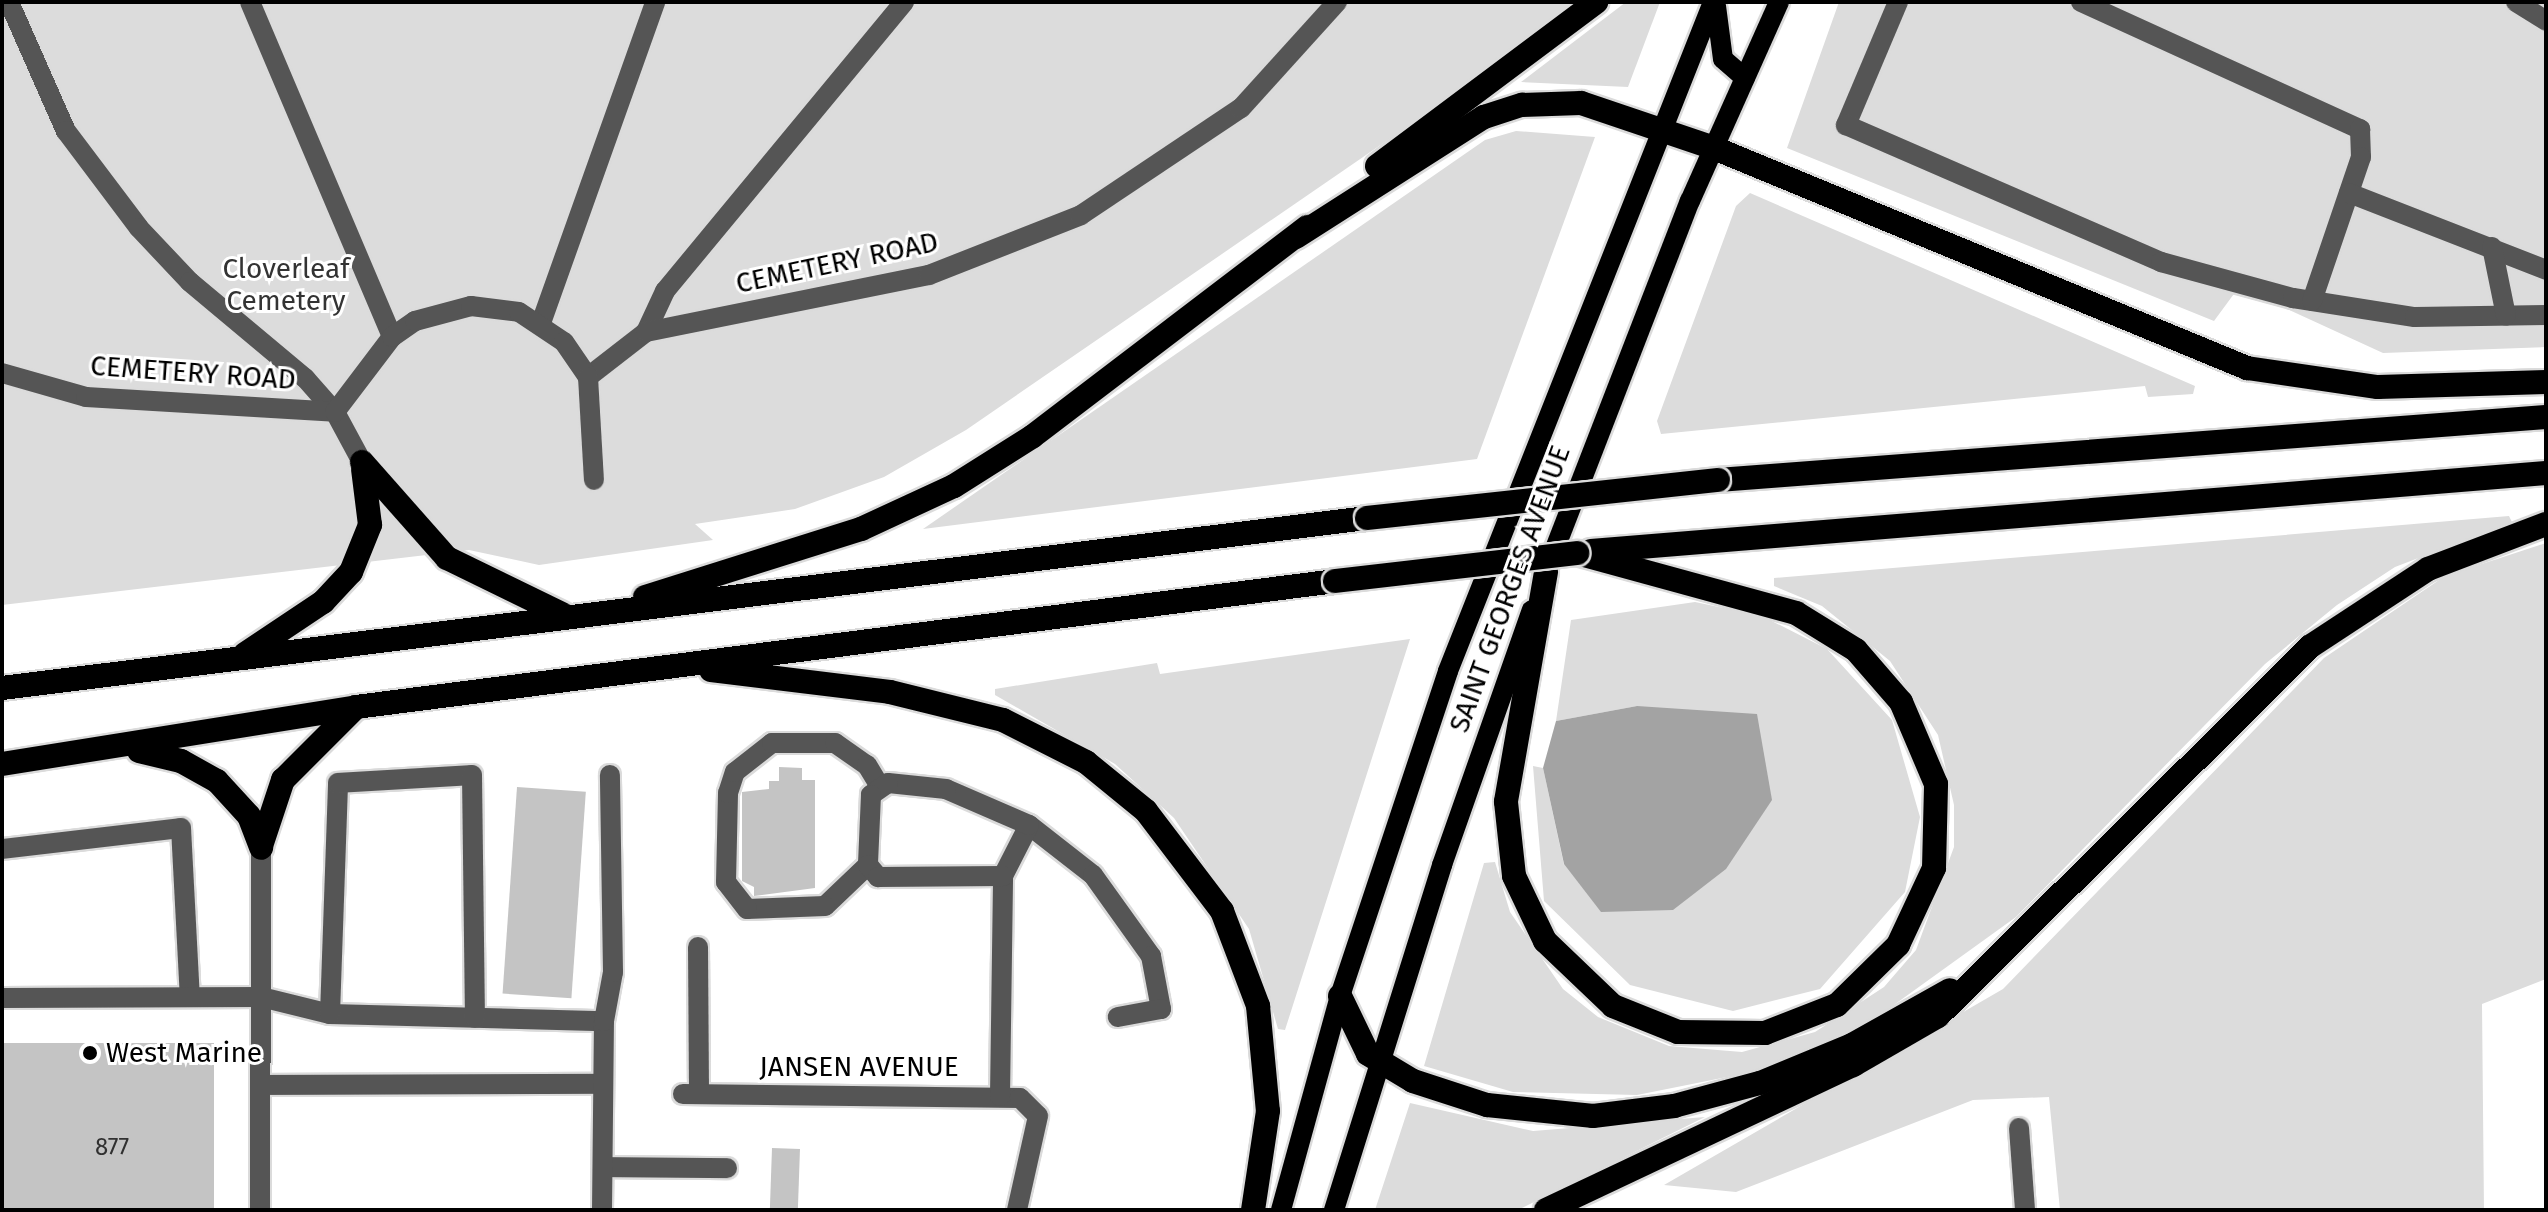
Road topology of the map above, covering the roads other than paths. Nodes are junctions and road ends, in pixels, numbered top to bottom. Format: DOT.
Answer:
graph roads {
  1 [pos="9,2"];
  2 [pos="250,2"];
  3 [pos="655,2"];
  4 [pos="904,2"];
  5 [pos="1337,2"];
  6 [pos="1596,2"];
  7 [pos="1715,2"];
  8 [pos="1779,2"];
  9 [pos="1898,2"];
  10 [pos="2081,2"];
  11 [pos="2516,2"];
  12 [pos="2546,21"];
  13 [pos="1745,78"];
  14 [pos="1661,128"];
  15 [pos="1714,148"];
  16 [pos="2349,193"];
  17 [pos="1296,237"];
  18 [pos="2492,247"];
  19 [pos="2546,270"];
  20 [pos="2312,301"];
  21 [pos="2546,315"];
  22 [pos="2506,316"];
  23 [pos="541,323"];
  24 [pos="646,332"];
  25 [pos="392,337"];
  26 [pos="2,373"];
  27 [pos="588,377"];
  28 [pos="2546,382"];
  29 [pos="335,412"];
  30 [pos="2546,417"];
  31 [pos="362,462"];
  32 [pos="2546,473"];
  33 [pos="594,480"];
  34 [pos="2546,524"];
  35 [pos="1577,553"];
  36 [pos="1546,572"];
  37 [pos="617,607"];
  38 [pos="564,615"];
  39 [pos="239,658"];
  40 [pos="676,666"];
  41 [pos="2,688"];
  42 [pos="356,707"];
  43 [pos="97,751"];
  44 [pos="2,764"];
  45 [pos="610,775"];
  46 [pos="879,785"];
  47 [pos="1029,825"];
  48 [pos="261,848"];
  49 [pos="2,849"];
  50 [pos="868,865"];
  51 [pos="1003,876"];
  52 [pos="698,947"];
  53 [pos="1981,974"];
  54 [pos="1340,996"];
  55 [pos="190,997"];
  56 [pos="261,997"];
  57 [pos="2,998"];
  58 [pos="330,1014"];
  59 [pos="1118,1017"];
  60 [pos="475,1018"];
  61 [pos="604,1021"];
  62 [pos="1379,1062"];
  63 [pos="603,1084"];
  64 [pos="261,1085"];
  65 [pos="1000,1096"];
  66 [pos="2019,1128"];
  67 [pos="603,1167"];
  68 [pos="727,1168"];
  69 [pos="260,1210"];
  70 [pos="602,1210"];
  71 [pos="1017,1210"];
  72 [pos="1253,1210"];
  73 [pos="1281,1210"];
  74 [pos="1334,1210"];
  75 [pos="1546,1210"];
  76 [pos="2025,1210"];
  1 -- 29 [label="street, CEMETERY ROAD"];
  2 -- 25 [label="street"];
  3 -- 23 [label="street"];
  4 -- 24 [label="street, CEMETERY ROAD"];
  5 -- 24 [label="street, CEMETERY ROAD"];
  6 -- 17 [label="highway"];
  7 -- 13 [label="main road"];
  7 -- 14 [label="main road, SAINT GEORGES AVENUE"];
  8 -- 13 [label="main road, SAINT GEORGES AVENUE"];
  9 -- 20 [label="street"];
  10 -- 16 [label="street"];
  11 -- 12 [label="street"];
  13 -- 15 [label="main road, SAINT GEORGES AVENUE"];
  14 -- 15 [label="highway"];
  14 -- 17 [label="highway"];
  14 -- 54 [label="main road, SAINT GEORGES AVENUE"];
  15 -- 28 [label="highway"];
  15 -- 36 [label="main road, SAINT GEORGES AVENUE"];
  16 -- 18 [label="street"];
  16 -- 20 [label="street"];
  17 -- 37 [label="highway"];
  18 -- 19 [label="street"];
  18 -- 22 [label="street"];
  20 -- 22 [label="street"];
  21 -- 22 [label="street"];
  23 -- 25 [label="street"];
  23 -- 27 [label="street"];
  24 -- 27 [label="street, CEMETERY ROAD"];
  25 -- 29 [label="street"];
  26 -- 29 [label="street, CEMETERY ROAD"];
  27 -- 33 [label="street"];
  29 -- 31 [label="street, CEMETERY ROAD"];
  30 -- 37 [label="highway, bridge"];
  31 -- 38 [label="highway"];
  31 -- 39 [label="highway"];
  32 -- 35 [label="highway"];
  34 -- 53 [label="highway"];
  35 -- 36 [label="highway"];
  35 -- 40 [label="highway, bridge"];
  36 -- 62 [label="main road, SAINT GEORGES AVENUE"];
  37 -- 38 [label="highway"];
  38 -- 39 [label="highway"];
  39 -- 41 [label="highway"];
  40 -- 42 [label="highway"];
  40 -- 72 [label="highway"];
  42 -- 43 [label="highway"];
  42 -- 48 [label="highway"];
  43 -- 44 [label="highway"];
  43 -- 48 [label="highway"];
  45 -- 61 [label="street"];
  46 -- 47 [label="street"];
  46 -- 50 [label="street"];
  46 -- 50 [label="street"];
  47 -- 51 [label="street"];
  47 -- 59 [label="street"];
  48 -- 56 [label="street"];
  49 -- 55 [label="street"];
  50 -- 51 [label="street"];
  51 -- 65 [label="street"];
  52 -- 65 [label="street, JANSEN AVENUE"];
  53 -- 62 [label="highway"];
  53 -- 75 [label="highway"];
  54 -- 62 [label="highway"];
  54 -- 73 [label="main road, SAINT GEORGES AVENUE"];
  55 -- 56 [label="street"];
  55 -- 57 [label="street"];
  56 -- 58 [label="street"];
  56 -- 64 [label="street"];
  58 -- 60 [label="street"];
  58 -- 60 [label="street"];
  60 -- 61 [label="street"];
  61 -- 63 [label="street"];
  62 -- 74 [label="main road, SAINT GEORGES AVENUE"];
  63 -- 64 [label="street"];
  63 -- 67 [label="street"];
  64 -- 69 [label="street"];
  65 -- 71 [label="street, JANSEN AVENUE"];
  66 -- 76 [label="street"];
  67 -- 68 [label="street"];
  67 -- 70 [label="street"];
}
